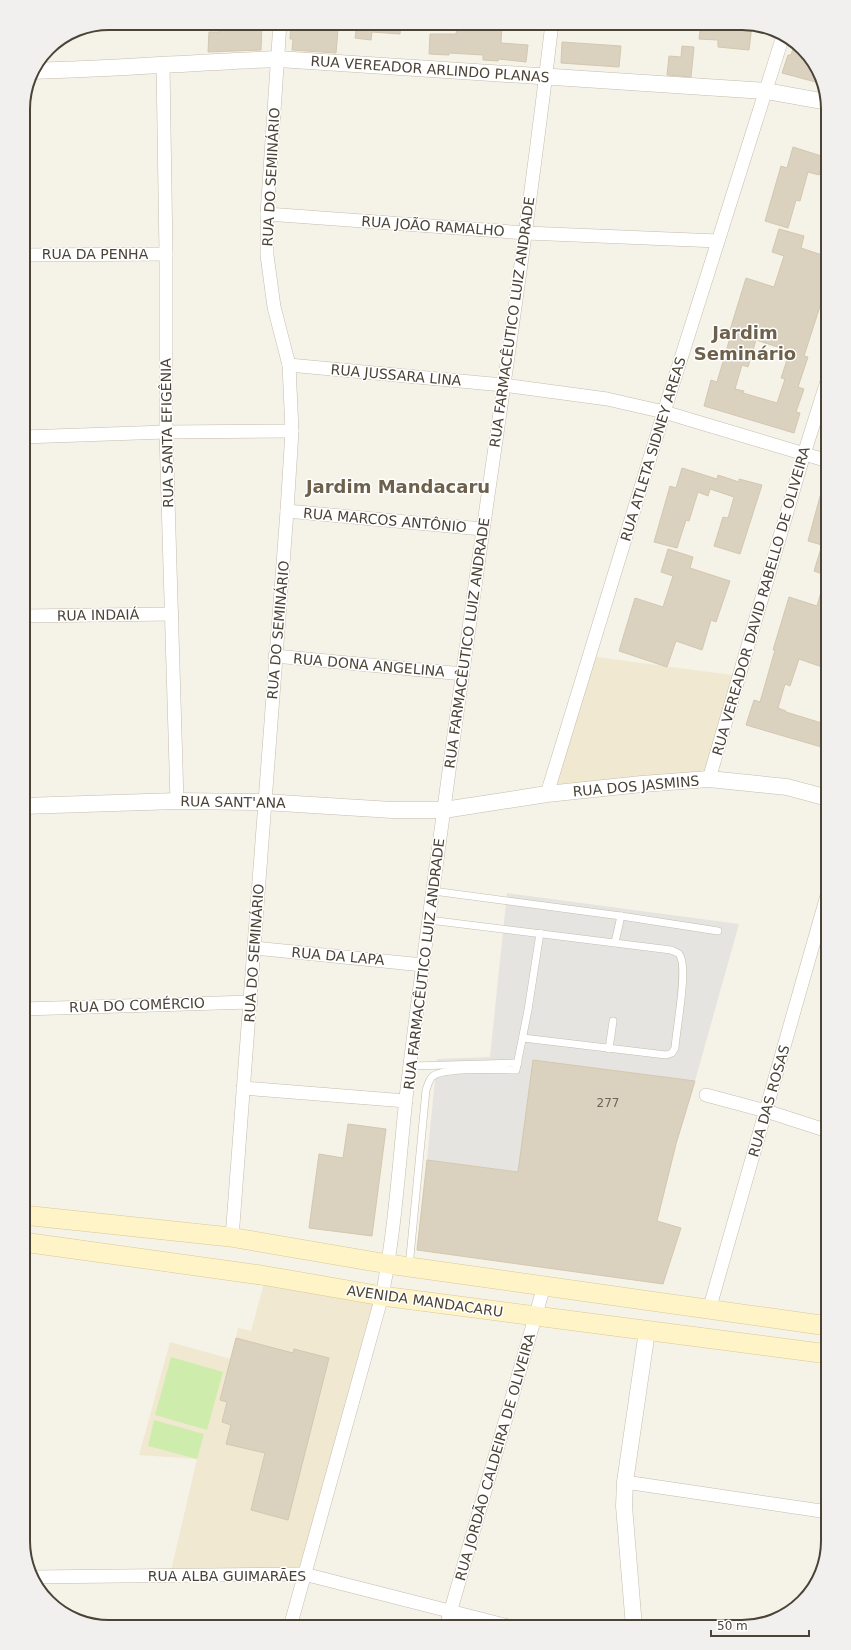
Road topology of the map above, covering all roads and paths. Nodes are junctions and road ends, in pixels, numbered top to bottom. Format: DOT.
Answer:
graph roads {
  1 [pos="280,30"];
  2 [pos="551,30"];
  3 [pos="781,41"];
  4 [pos="278,60"];
  5 [pos="163,65"];
  6 [pos="40,71"];
  7 [pos="546,77"];
  8 [pos="766,91"];
  9 [pos="820,101"];
  10 [pos="267,214"];
  11 [pos="526,233"];
  12 [pos="718,241"];
  13 [pos="166,254"];
  14 [pos="30,255"];
  15 [pos="289,365"];
  16 [pos="503,385"];
  17 [pos="821,400"];
  18 [pos="664,412"];
  19 [pos="292,431"];
  20 [pos="166,432"];
  21 [pos="30,438"];
  22 [pos="804,454"];
  23 [pos="821,459"];
  24 [pos="287,511"];
  25 [pos="482,529"];
  26 [pos="172,614"];
  27 [pos="30,616"];
  28 [pos="275,656"];
  29 [pos="463,674"];
  30 [pos="709,779"];
  31 [pos="547,794"];
  32 [pos="821,796"];
  33 [pos="177,801"];
  34 [pos="264,802"];
  35 [pos="30,806"];
  36 [pos="444,810"];
  37 [pos="433,891"];
  38 [pos="621,916"];
  39 [pos="821,917"];
  40 [pos="429,920"];
  41 [pos="718,931"];
  42 [pos="540,933"];
  43 [pos="615,942"];
  44 [pos="254,948"];
  45 [pos="423,965"];
  46 [pos="251,1002"];
  47 [pos="30,1009"];
  48 [pos="613,1021"];
  49 [pos="523,1038"];
  50 [pos="610,1049"];
  51 [pos="518,1062"];
  52 [pos="410,1066"];
  53 [pos="243,1088"];
  54 [pos="706,1095"];
  55 [pos="406,1101"];
  56 [pos="766,1111"];
  57 [pos="821,1129"];
  58 [pos="30,1216"];
  59 [pos="123,1225"];
  60 [pos="232,1238"];
  61 [pos="30,1243"];
  62 [pos="117,1255"];
  63 [pos="388,1264"];
  64 [pos="409,1267"];
  65 [pos="544,1286"];
  66 [pos="382,1296"];
  67 [pos="709,1310"];
  68 [pos="536,1316"];
  69 [pos="821,1325"];
  70 [pos="648,1331"];
  71 [pos="821,1353"];
  72 [pos="625,1482"];
  73 [pos="821,1511"];
  74 [pos="304,1574"];
  75 [pos="39,1577"];
  76 [pos="451,1610"];
  77 [pos="292,1620"];
  78 [pos="448,1620"];
  79 [pos="487,1620"];
  80 [pos="633,1620"];
  1 -- 4 [label="street, RUA DO SEMINÁRIO"];
  2 -- 7 [label="street, RUA FARMACÊUTICO LUIZ ANDRADE"];
  3 -- 8 [label="street, RUA ATLETA SIDNEY AREAS"];
  4 -- 5 [label="street, RUA VEREADOR ARLINDO PLANAS"];
  4 -- 7 [label="street, RUA VEREADOR ARLINDO PLANAS"];
  4 -- 10 [label="street, RUA DO SEMINÁRIO"];
  5 -- 6 [label="street, RUA VEREADOR ARLINDO PLANAS"];
  5 -- 13 [label="street, RUA SANTA EFIGÊNIA"];
  7 -- 8 [label="street, RUA VEREADOR ARLINDO PLANAS"];
  7 -- 11 [label="street, RUA FARMACÊUTICO LUIZ ANDRADE"];
  8 -- 9 [label="street, RUA VEREADOR ARLINDO PLANAS"];
  8 -- 12 [label="street, RUA ATLETA SIDNEY AREAS"];
  10 -- 11 [label="street, RUA JOÃO RAMALHO"];
  10 -- 15 [label="street, RUA DO SEMINÁRIO"];
  11 -- 12 [label="street, RUA JOÃO RAMALHO"];
  11 -- 16 [label="street, RUA FARMACÊUTICO LUIZ ANDRADE"];
  12 -- 18 [label="street, RUA ATLETA SIDNEY AREAS"];
  13 -- 14 [label="street, RUA DA PENHA"];
  13 -- 20 [label="street, RUA SANTA EFIGÊNIA"];
  15 -- 16 [label="street, RUA JUSSARA LINA"];
  15 -- 19 [label="street, RUA DO SEMINÁRIO"];
  16 -- 18 [label="street, RUA JUSSARA LINA"];
  16 -- 25 [label="street, RUA FARMACÊUTICO LUIZ ANDRADE"];
  17 -- 22 [label="street, RUA VEREADOR DAVID RABELLO DE OLIVEIRA"];
  18 -- 22 [label="street, RUA JUSSARA LINA"];
  18 -- 31 [label="street, RUA ATLETA SIDNEY AREAS"];
  19 -- 20 [label="street"];
  19 -- 24 [label="street, RUA DO SEMINÁRIO"];
  20 -- 21 [label="street"];
  20 -- 26 [label="street, RUA SANTA EFIGÊNIA"];
  22 -- 23 [label="street, RUA JUSSARA LINA"];
  22 -- 30 [label="street, RUA VEREADOR DAVID RABELLO DE OLIVEIRA"];
  24 -- 25 [label="street, RUA MARCOS ANTÔNIO"];
  24 -- 28 [label="street, RUA DO SEMINÁRIO"];
  25 -- 29 [label="street, RUA FARMACÊUTICO LUIZ ANDRADE"];
  26 -- 27 [label="street, RUA INDAIÁ"];
  26 -- 33 [label="street, RUA SANTA EFIGÊNIA"];
  28 -- 29 [label="street, RUA DONA ANGELINA"];
  28 -- 34 [label="street, RUA DO SEMINÁRIO"];
  29 -- 36 [label="street, RUA FARMACÊUTICO LUIZ ANDRADE"];
  30 -- 31 [label="street, RUA DOS JASMINS"];
  30 -- 32 [label="street, RUA DOS JASMINS"];
  31 -- 36 [label="street, RUA DOS JASMINS"];
  33 -- 34 [label="street, RUA SANT'ANA"];
  33 -- 35 [label="street, RUA SANT'ANA"];
  34 -- 36 [label="street, RUA SANT'ANA"];
  34 -- 44 [label="street, RUA DO SEMINÁRIO"];
  36 -- 37 [label="street, RUA FARMACÊUTICO LUIZ ANDRADE"];
  37 -- 38 [label="lane"];
  37 -- 40 [label="street, RUA FARMACÊUTICO LUIZ ANDRADE"];
  38 -- 41 [label="lane"];
  38 -- 43 [label="lane"];
  39 -- 56 [label="street, RUA DAS ROSAS"];
  40 -- 42 [label="lane"];
  40 -- 45 [label="street, RUA FARMACÊUTICO LUIZ ANDRADE"];
  42 -- 43 [label="lane"];
  42 -- 49 [label="lane"];
  43 -- 50 [label="lane"];
  44 -- 45 [label="street, RUA DA LAPA"];
  44 -- 46 [label="street, RUA DO SEMINÁRIO"];
  45 -- 52 [label="street, RUA FARMACÊUTICO LUIZ ANDRADE"];
  46 -- 47 [label="street, RUA DO COMÉRCIO"];
  46 -- 53 [label="street, RUA DO SEMINÁRIO"];
  48 -- 50 [label="lane"];
  49 -- 50 [label="lane"];
  49 -- 51 [label="lane"];
  51 -- 52 [label="lane"];
  51 -- 64 [label="lane"];
  52 -- 55 [label="street, RUA FARMACÊUTICO LUIZ ANDRADE"];
  53 -- 55 [label="street"];
  53 -- 60 [label="street, RUA DO SEMINÁRIO"];
  54 -- 56 [label="street"];
  55 -- 63 [label="street, RUA FARMACÊUTICO LUIZ ANDRADE"];
  56 -- 57 [label="street"];
  56 -- 67 [label="street, RUA DAS ROSAS"];
  58 -- 59 [label="main road"];
  59 -- 60 [label="main road"];
  59 -- 62 [label="main road"];
  60 -- 63 [label="main road"];
  61 -- 62 [label="main road, AVENIDA MANDACARU"];
  62 -- 66 [label="main road, AVENIDA MANDACARU"];
  63 -- 64 [label="main road"];
  63 -- 66 [label="street, RUA FARMACÊUTICO LUIZ ANDRADE"];
  64 -- 65 [label="main road"];
  65 -- 67 [label="main road"];
  65 -- 68 [label="street, RUA JORDÃO CALDEIRA DE OLIVEIRA"];
  66 -- 68 [label="main road, AVENIDA MANDACARU"];
  66 -- 74 [label="street, RUA FARMACÊUTICO LUIZ ANDRADE"];
  67 -- 69 [label="main road"];
  68 -- 70 [label="main road, AVENIDA MANDACARU"];
  68 -- 76 [label="street, RUA JORDÃO CALDEIRA DE OLIVEIRA"];
  70 -- 71 [label="main road, AVENIDA MANDACARU"];
  70 -- 72 [label="street"];
  72 -- 73 [label="street"];
  72 -- 80 [label="street"];
  74 -- 75 [label="street, RUA ALBA GUIMARÃES"];
  74 -- 76 [label="street, RUA ALBA GUIMARÃES"];
  74 -- 77 [label="street, RUA FARMACÊUTICO LUIZ ANDRADE"];
  76 -- 78 [label="street, RUA JORDÃO CALDEIRA DE OLIVEIRA"];
  76 -- 79 [label="street, RUA ALBA GUIMARÃES"];
}
